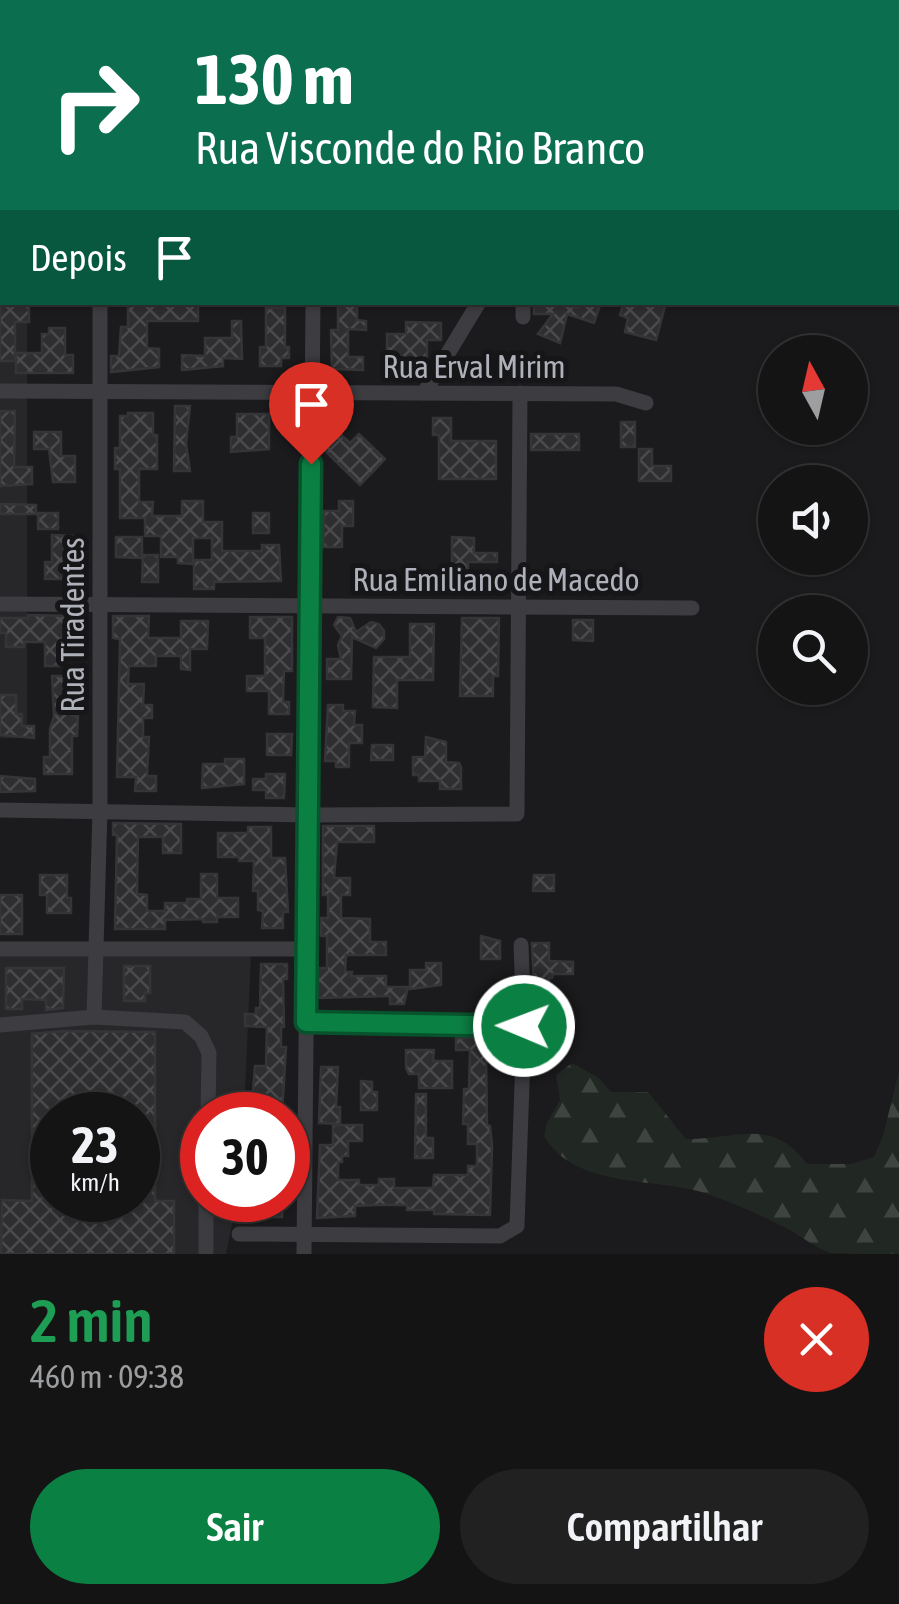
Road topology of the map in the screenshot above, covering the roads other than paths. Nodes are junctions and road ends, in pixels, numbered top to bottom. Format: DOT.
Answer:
graph roads {
  1 [pos="100,305"];
  2 [pos="313,305"];
  3 [pos="477,305"];
  4 [pos="98,390"];
  5 [pos="0,391"];
  6 [pos="520,392"];
  7 [pos="312,393"];
  8 [pos="424,393"];
  9 [pos="646,403"];
  10 [pos="0,604"];
  11 [pos="100,606"];
  12 [pos="310,606"];
  13 [pos="518,608"];
  14 [pos="692,608"];
  15 [pos="0,810"];
  16 [pos="100,810"];
  17 [pos="308,816"];
  18 [pos="521,945"];
  19 [pos="94,946"];
  20 [pos="0,949"];
  21 [pos="307,950"];
  22 [pos="94,1017"];
  23 [pos="306,1022"];
  24 [pos="0,1024"];
  25 [pos="524,1026"];
  26 [pos="208,1092"];
  27 [pos="206,1222"];
  28 [pos="239,1234"];
  29 [pos="305,1234"];
  30 [pos="206,1254"];
  31 [pos="304,1254"];
  1 -- 4 [label="street, Rua Tiradentes"];
  2 -- 7 [label="street"];
  3 -- 8 [label="street"];
  4 -- 5 [label="street, Rua Erval Mirim"];
  4 -- 7 [label="street, Rua Erval Mirim"];
  4 -- 11 [label="street, Rua Tiradentes"];
  6 -- 8 [label="street, Rua Erval Mirim"];
  6 -- 9 [label="street, Rua Erval Mirim"];
  6 -- 13 [label="street"];
  7 -- 8 [label="street, Rua Erval Mirim"];
  7 -- 12 [label="street"];
  10 -- 11 [label="street, Rua Emiliano de Macedo"];
  11 -- 12 [label="street, Rua Emiliano de Macedo"];
  11 -- 16 [label="street, Rua Tiradentes"];
  12 -- 13 [label="street, Rua Emiliano de Macedo"];
  12 -- 17 [label="street"];
  13 -- 14 [label="street, Rua Emiliano de Macedo"];
  13 -- 17 [label="street"];
  15 -- 16 [label="street"];
  16 -- 17 [label="street"];
  16 -- 19 [label="street, Rua Tiradentes"];
  17 -- 21 [label="street"];
  18 -- 25 [label="street"];
  19 -- 20 [label="street"];
  19 -- 21 [label="street"];
  19 -- 22 [label="street, Rua Tiradentes"];
  21 -- 23 [label="street"];
  22 -- 24 [label="street"];
  22 -- 26 [label="street"];
  23 -- 25 [label="street"];
  23 -- 29 [label="street"];
  25 -- 29 [label="street"];
  27 -- 30 [label="street"];
  28 -- 29 [label="street"];
  29 -- 31 [label="street"];
}
